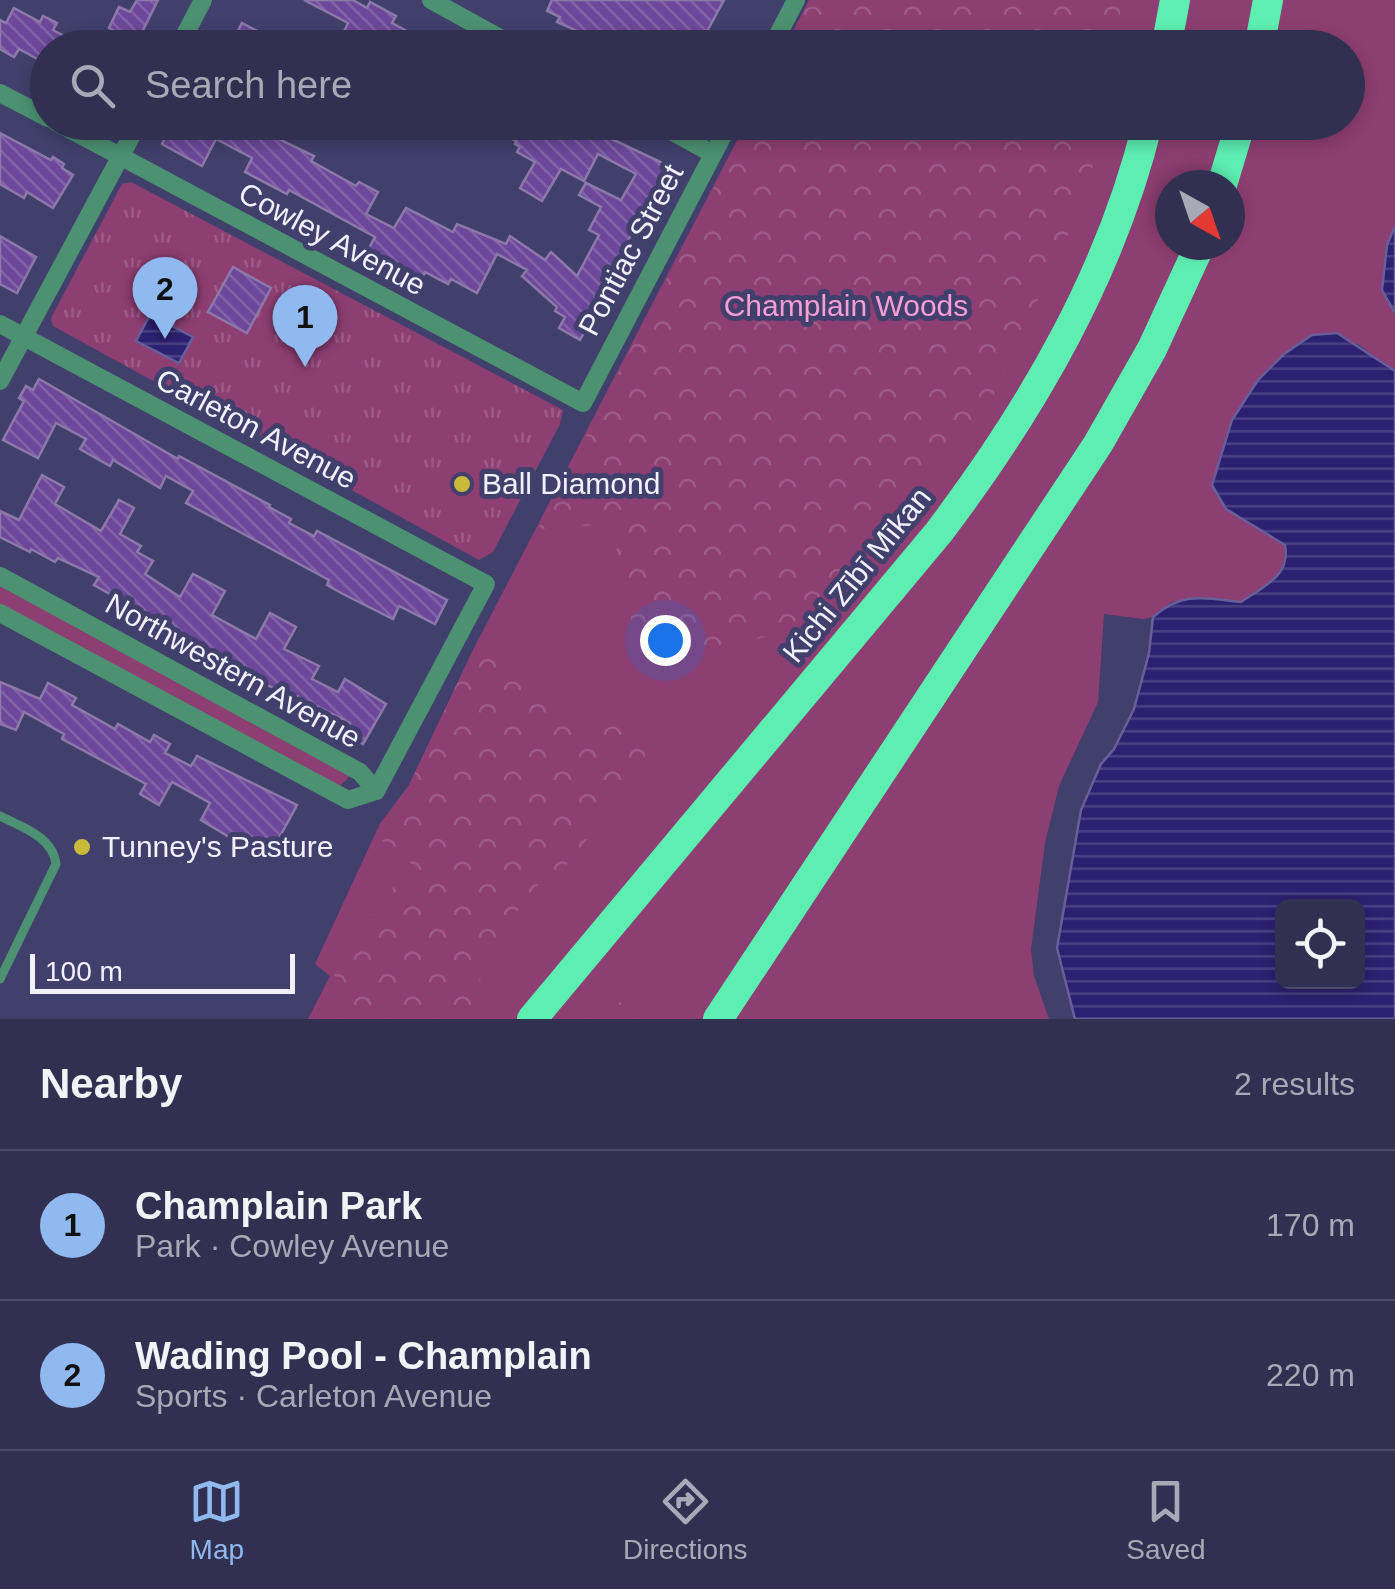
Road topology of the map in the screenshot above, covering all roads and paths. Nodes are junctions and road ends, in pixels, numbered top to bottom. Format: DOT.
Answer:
graph roads {
  1 [pos="203,0"];
  2 [pos="431,0"];
  3 [pos="796,0"];
  4 [pos="1175,0"];
  5 [pos="1268,0"];
  6 [pos="187,30"];
  7 [pos="485,30"];
  8 [pos="780,30"];
  9 [pos="1169,30"];
  10 [pos="1262,30"];
  11 [pos="0,92"];
  12 [pos="30,108"];
  13 [pos="89,140"];
  14 [pos="129,140"];
  15 [pos="687,140"];
  16 [pos="720,140"];
  17 [pos="1143,140"];
  18 [pos="1235,140"];
  19 [pos="712,154"];
  20 [pos="120,157"];
  21 [pos="1226,170"];
  22 [pos="1193,260"];
  23 [pos="0,324"];
  24 [pos="24,337"];
  25 [pos="0,382"];
  26 [pos="582,404"];
  27 [pos="0,576"];
  28 [pos="0,612"];
  29 [pos="376,791"];
  30 [pos="0,816"];
  31 [pos="0,980"];
  32 [pos="532,1019"];
  33 [pos="718,1019"];
  1 -- 6 [label="street"];
  2 -- 7 [label="street"];
  3 -- 8 [label="street"];
  4 -- 9 [label="highway"];
  5 -- 10 [label="highway"];
  11 -- 12 [label="street"];
  13 -- 20 [label="street, Cowley Avenue"];
  14 -- 20 [label="street"];
  15 -- 19 [label="street"];
  16 -- 19 [label="street, Pontiac Street"];
  17 -- 32 [label="highway, Kichi Zībī Mīkan"];
  18 -- 21 [label="highway"];
  19 -- 26 [label="street, Pontiac Street"];
  20 -- 24 [label="street"];
  20 -- 26 [label="street, Cowley Avenue"];
  22 -- 33 [label="highway"];
  23 -- 24 [label="street, Carleton Avenue"];
  24 -- 25 [label="street"];
  24 -- 29 [label="street, Carleton Avenue"];
  27 -- 29 [label="street, Northwestern Avenue"];
  28 -- 29 [label="street, Northwestern Avenue"];
  30 -- 31 [label="lane"];
}
